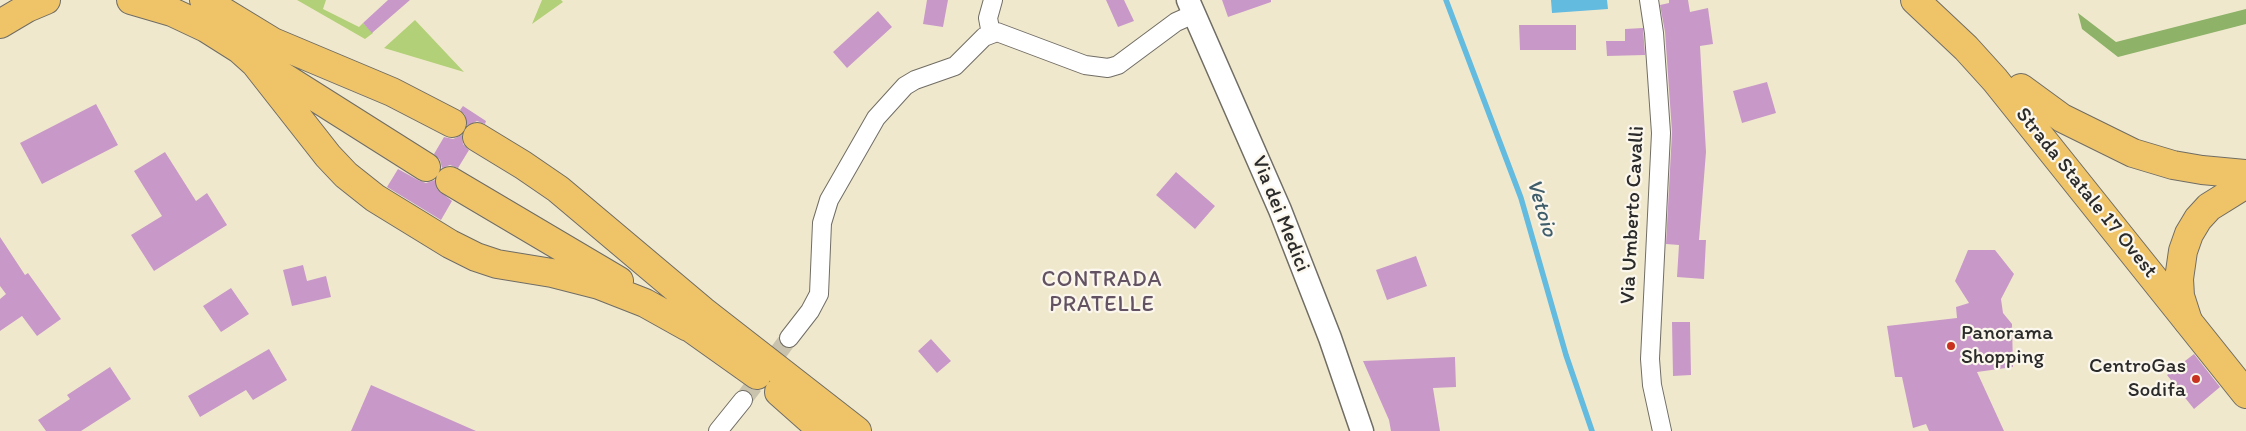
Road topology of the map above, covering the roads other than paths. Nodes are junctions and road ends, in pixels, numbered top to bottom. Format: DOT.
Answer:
graph roads {
  1 [pos="46,0"];
  2 [pos="131,0"];
  3 [pos="204,0"];
  4 [pos="993,0"];
  5 [pos="1649,0"];
  6 [pos="1915,0"];
  7 [pos="1934,0"];
  8 [pos="1191,7"];
  9 [pos="0,24"];
  10 [pos="991,34"];
  11 [pos="235,45"];
  12 [pos="2021,88"];
  13 [pos="452,123"];
  14 [pos="477,137"];
  15 [pos="426,167"];
  16 [pos="2246,174"];
  17 [pos="450,181"];
  18 [pos="2246,184"];
  19 [pos="2179,282"];
  20 [pos="2188,321"];
  21 [pos="688,327"];
  22 [pos="790,338"];
  23 [pos="2246,366"];
  24 [pos="786,386"];
  25 [pos="2246,394"];
  26 [pos="743,400"];
  27 [pos="718,431"];
  28 [pos="824,431"];
  29 [pos="833,431"];
  30 [pos="852,431"];
  31 [pos="857,431"];
  32 [pos="1362,431"];
  33 [pos="1662,431"];
  1 -- 9 [label="main road"];
  2 -- 11 [label="main road"];
  3 -- 13 [label="main road"];
  4 -- 10 [label="street"];
  5 -- 33 [label="street, Via Umberto Cavalli"];
  6 -- 20 [label="main road, Strada Statale 17 Ovest"];
  7 -- 12 [label="main road, Strada Statale 17 Ovest"];
  8 -- 10 [label="street"];
  8 -- 32 [label="street, Via dei Medici"];
  10 -- 22 [label="street"];
  11 -- 15 [label="main road"];
  11 -- 21 [label="main road"];
  12 -- 16 [label="main road"];
  12 -- 19 [label="main road, Strada Statale 17 Ovest"];
  14 -- 24 [label="main road"];
  17 -- 21 [label="main road"];
  18 -- 19 [label="main road"];
  19 -- 20 [label="main road"];
  19 -- 23 [label="main road, Strada Statale 17 Ovest"];
  20 -- 25 [label="main road, Strada Statale 17 Ovest"];
  21 -- 24 [label="main road"];
  24 -- 28 [label="main road"];
  24 -- 29 [label="main road"];
  24 -- 30 [label="main road"];
  24 -- 31 [label="main road"];
  26 -- 27 [label="street"];
}
